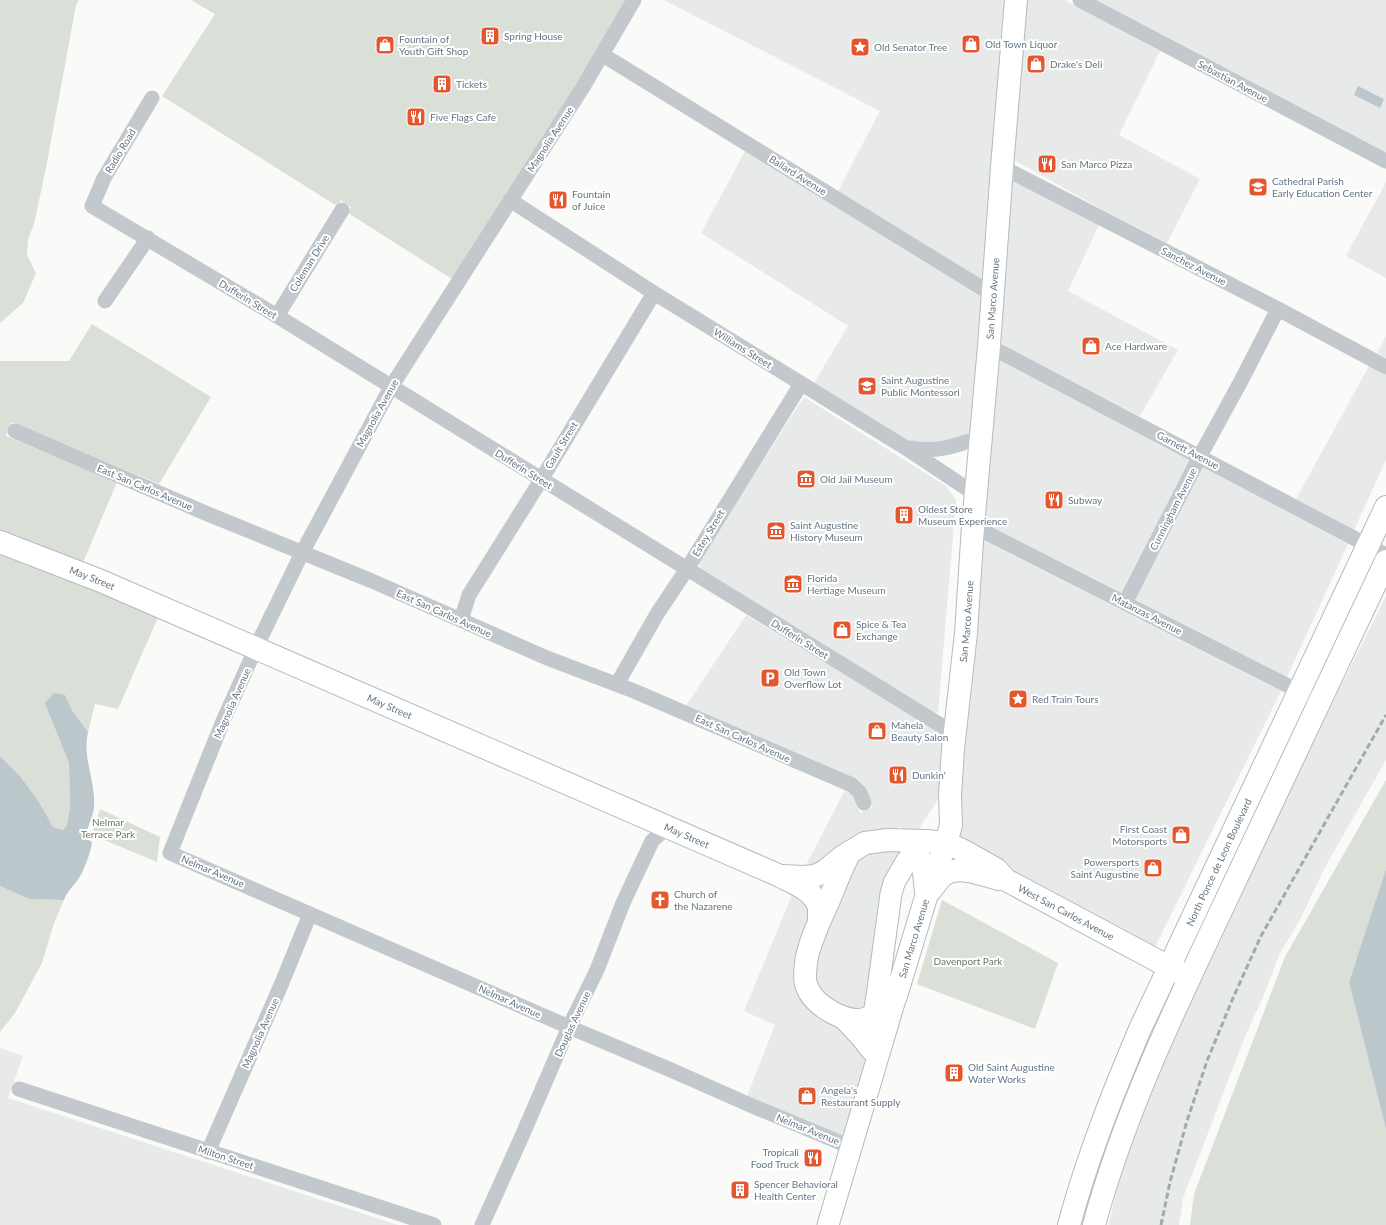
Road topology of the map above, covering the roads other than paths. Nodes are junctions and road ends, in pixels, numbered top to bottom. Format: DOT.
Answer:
graph roads {
  1 [pos="634,0"];
  2 [pos="1016,0"];
  3 [pos="1080,0"];
  4 [pos="603,55"];
  5 [pos="152,98"];
  6 [pos="1386,161"];
  7 [pos="1002,167"];
  8 [pos="510,200"];
  9 [pos="92,206"];
  10 [pos="342,210"];
  11 [pos="148,238"];
  12 [pos="654,293"];
  13 [pos="993,296"];
  14 [pos="105,301"];
  15 [pos="1278,309"];
  16 [pos="277,316"];
  17 [pos="989,346"];
  18 [pos="1386,367"];
  19 [pos="801,384"];
  20 [pos="391,387"];
  21 [pos="15,431"];
  22 [pos="981,437"];
  23 [pos="906,448"];
  24 [pos="1200,456"];
  25 [pos="541,480"];
  26 [pos="975,494"];
  27 [pos="1386,507"];
  28 [pos="973,526"];
  29 [pos="0,542"];
  30 [pos="1377,551"];
  31 [pos="302,553"];
  32 [pos="1386,561"];
  33 [pos="686,569"];
  34 [pos="1125,603"];
  35 [pos="461,620"];
  36 [pos="256,649"];
  37 [pos="617,684"];
  38 [pos="1299,692"];
  39 [pos="1320,702"];
  40 [pos="955,734"];
  41 [pos="864,803"];
  42 [pos="660,834"];
  43 [pos="923,844"];
  44 [pos="850,852"];
  45 [pos="170,853"];
  46 [pos="778,875"];
  47 [pos="1006,880"];
  48 [pos="927,894"];
  49 [pos="310,914"];
  50 [pos="819,921"];
  51 [pos="1168,968"];
  52 [pos="1189,978"];
  53 [pos="896,996"];
  54 [pos="874,1015"];
  55 [pos="844,1018"];
  56 [pos="569,1027"];
  57 [pos="874,1056"];
  58 [pos="18,1089"];
  59 [pos="851,1147"];
  60 [pos="208,1152"];
  61 [pos="434,1225"];
  62 [pos="482,1225"];
  63 [pos="828,1225"];
  64 [pos="1069,1225"];
  65 [pos="1094,1225"];
  1 -- 4 [label="street, Magnolia Avenue"];
  2 -- 7 [label="main road, San Marco Avenue"];
  3 -- 6 [label="street, Sebastian Avenue"];
  4 -- 8 [label="street, Magnolia Avenue"];
  4 -- 13 [label="street, Ballard Avenue"];
  5 -- 9 [label="street, Radio Road"];
  7 -- 13 [label="main road, San Marco Avenue"];
  7 -- 15 [label="street, Sanchez Avenue"];
  8 -- 12 [label="street, Williams Street"];
  8 -- 20 [label="street, Magnolia Avenue"];
  9 -- 11 [label="street, Dufferin Street"];
  10 -- 16 [label="street, Coleman Drive"];
  11 -- 14 [label="street"];
  11 -- 16 [label="street, Dufferin Street"];
  12 -- 19 [label="street, Williams Street"];
  12 -- 25 [label="street, Gault Street"];
  13 -- 17 [label="main road, San Marco Avenue"];
  15 -- 18 [label="street, Sanchez Avenue"];
  15 -- 24 [label="street, Cunningham Avenue"];
  16 -- 20 [label="street, Dufferin Street"];
  17 -- 22 [label="main road, San Marco Avenue"];
  17 -- 24 [label="street, Garnett Avenue"];
  19 -- 23 [label="street, Williams Street"];
  19 -- 33 [label="street, Estey Street"];
  20 -- 25 [label="street, Dufferin Street"];
  20 -- 31 [label="street, Magnolia Avenue"];
  21 -- 31 [label="street, East San Carlos Avenue"];
  22 -- 23 [label="street"];
  22 -- 26 [label="main road, San Marco Avenue"];
  23 -- 26 [label="street, Williams Street"];
  24 -- 30 [label="street, Garnett Avenue"];
  24 -- 34 [label="street, Cunningham Avenue"];
  25 -- 33 [label="street, Dufferin Street"];
  25 -- 35 [label="street, Gault Street"];
  26 -- 28 [label="main road, San Marco Avenue"];
  27 -- 30 [label="main road, North Ponce de Leon Boulevard"];
  28 -- 34 [label="street, Matanzas Avenue"];
  28 -- 40 [label="main road, San Marco Avenue"];
  29 -- 36 [label="main road, May Street"];
  30 -- 38 [label="main road, North Ponce de Leon Boulevard"];
  31 -- 35 [label="street, East San Carlos Avenue"];
  31 -- 36 [label="street, Magnolia Avenue"];
  32 -- 39 [label="main road"];
  33 -- 37 [label="street, Estey Street"];
  33 -- 40 [label="street, Dufferin Street"];
  34 -- 38 [label="street, Matanzas Avenue"];
  35 -- 37 [label="street, East San Carlos Avenue"];
  36 -- 42 [label="main road, May Street"];
  36 -- 45 [label="street, Magnolia Avenue"];
  37 -- 41 [label="street, East San Carlos Avenue"];
  38 -- 39 [label="street, Matanzas Avenue"];
  38 -- 51 [label="main road, North Ponce de Leon Boulevard"];
  39 -- 52 [label="main road"];
  40 -- 43 [label="main road, San Marco Avenue"];
  42 -- 46 [label="main road, May Street"];
  42 -- 56 [label="street, Douglas Avenue"];
  43 -- 44 [label="main road, May Street"];
  43 -- 47 [label="main road, West San Carlos Avenue"];
  43 -- 48 [label="main road, San Marco Avenue"];
  43 -- 48 [label="main road"];
  43 -- 54 [label="main road"];
  44 -- 46 [label="main road, May Street"];
  44 -- 50 [label="main road, May Street"];
  45 -- 49 [label="street, Nelmar Avenue"];
  46 -- 50 [label="main road, May Street"];
  47 -- 48 [label="main road"];
  47 -- 51 [label="main road, West San Carlos Avenue"];
  48 -- 53 [label="main road, San Marco Avenue"];
  49 -- 56 [label="street, Nelmar Avenue"];
  49 -- 60 [label="street, Magnolia Avenue"];
  50 -- 55 [label="main road, May Street"];
  51 -- 52 [label="main road, West San Carlos Avenue"];
  51 -- 64 [label="main road, North Ponce de Leon Boulevard"];
  52 -- 65 [label="main road"];
  53 -- 54 [label="main road, May Street"];
  53 -- 57 [label="main road, San Marco Avenue"];
  54 -- 55 [label="main road, May Street"];
  54 -- 57 [label="main road"];
  55 -- 57 [label="main road"];
  56 -- 59 [label="street, Nelmar Avenue"];
  56 -- 62 [label="street, Douglas Avenue"];
  57 -- 59 [label="main road, San Marco Avenue"];
  58 -- 60 [label="street, Milton Street"];
  59 -- 63 [label="main road, San Marco Avenue"];
  60 -- 61 [label="street, Milton Street"];
}
